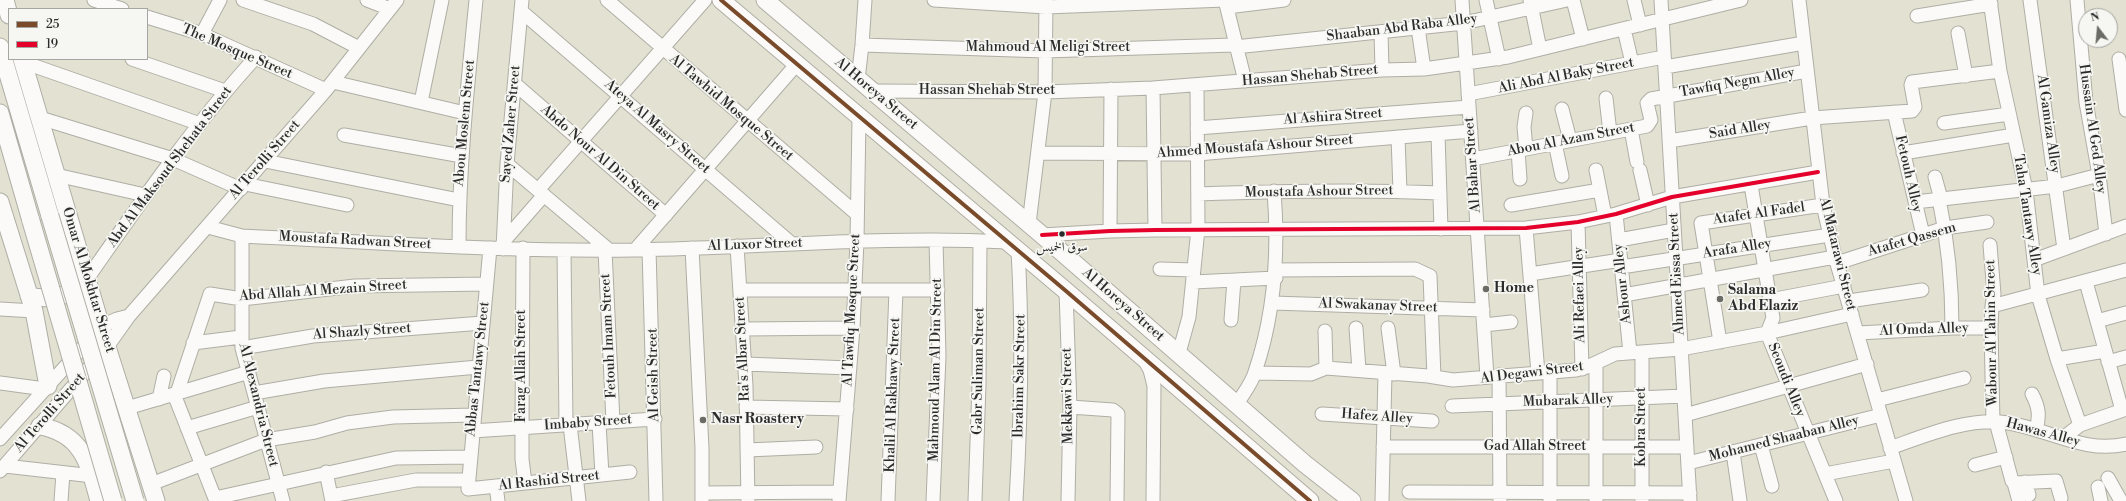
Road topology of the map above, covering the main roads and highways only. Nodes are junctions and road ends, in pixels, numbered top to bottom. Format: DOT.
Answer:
graph roads {
  1 [pos="5,0"];
  2 [pos="721,0"];
  3 [pos="766,0"];
  4 [pos="8,11"];
  5 [pos="0,48"];
  6 [pos="23,61"];
  7 [pos="0,113"];
  8 [pos="0,202"];
  9 [pos="4,231"];
  10 [pos="87,279"];
  11 [pos="31,303"];
  12 [pos="46,388"];
  13 [pos="40,426"];
  14 [pos="135,434"];
  15 [pos="82,452"];
  16 [pos="1305,464"];
  17 [pos="99,501"];
  18 [pos="113,501"];
  19 [pos="135,501"];
  20 [pos="156,501"];
  21 [pos="1310,501"];
  22 [pos="1344,501"];
  23 [pos="1352,501"];
  1 -- 4 [label="main road"];
  2 -- 21 [label="main road, Al Horeya Street"];
  3 -- 16 [label="main road, Al Horeya Street"];
  5 -- 19 [label="main road, bridge"];
  6 -- 10 [label="main road, Omar Al Mokhtar Street"];
  7 -- 18 [label="main road, bridge"];
  8 -- 9 [label="main road"];
  9 -- 11 [label="main road"];
  10 -- 11 [label="main road"];
  10 -- 14 [label="main road, Omar Al Mokhtar Street"];
  11 -- 12 [label="main road"];
  13 -- 15 [label="main road"];
  14 -- 15 [label="main road"];
  14 -- 20 [label="main road, Omar Al Mokhtar Street"];
  15 -- 17 [label="main road"];
  16 -- 22 [label="main road"];
  16 -- 23 [label="main road, Al Horeya Street"];
}
